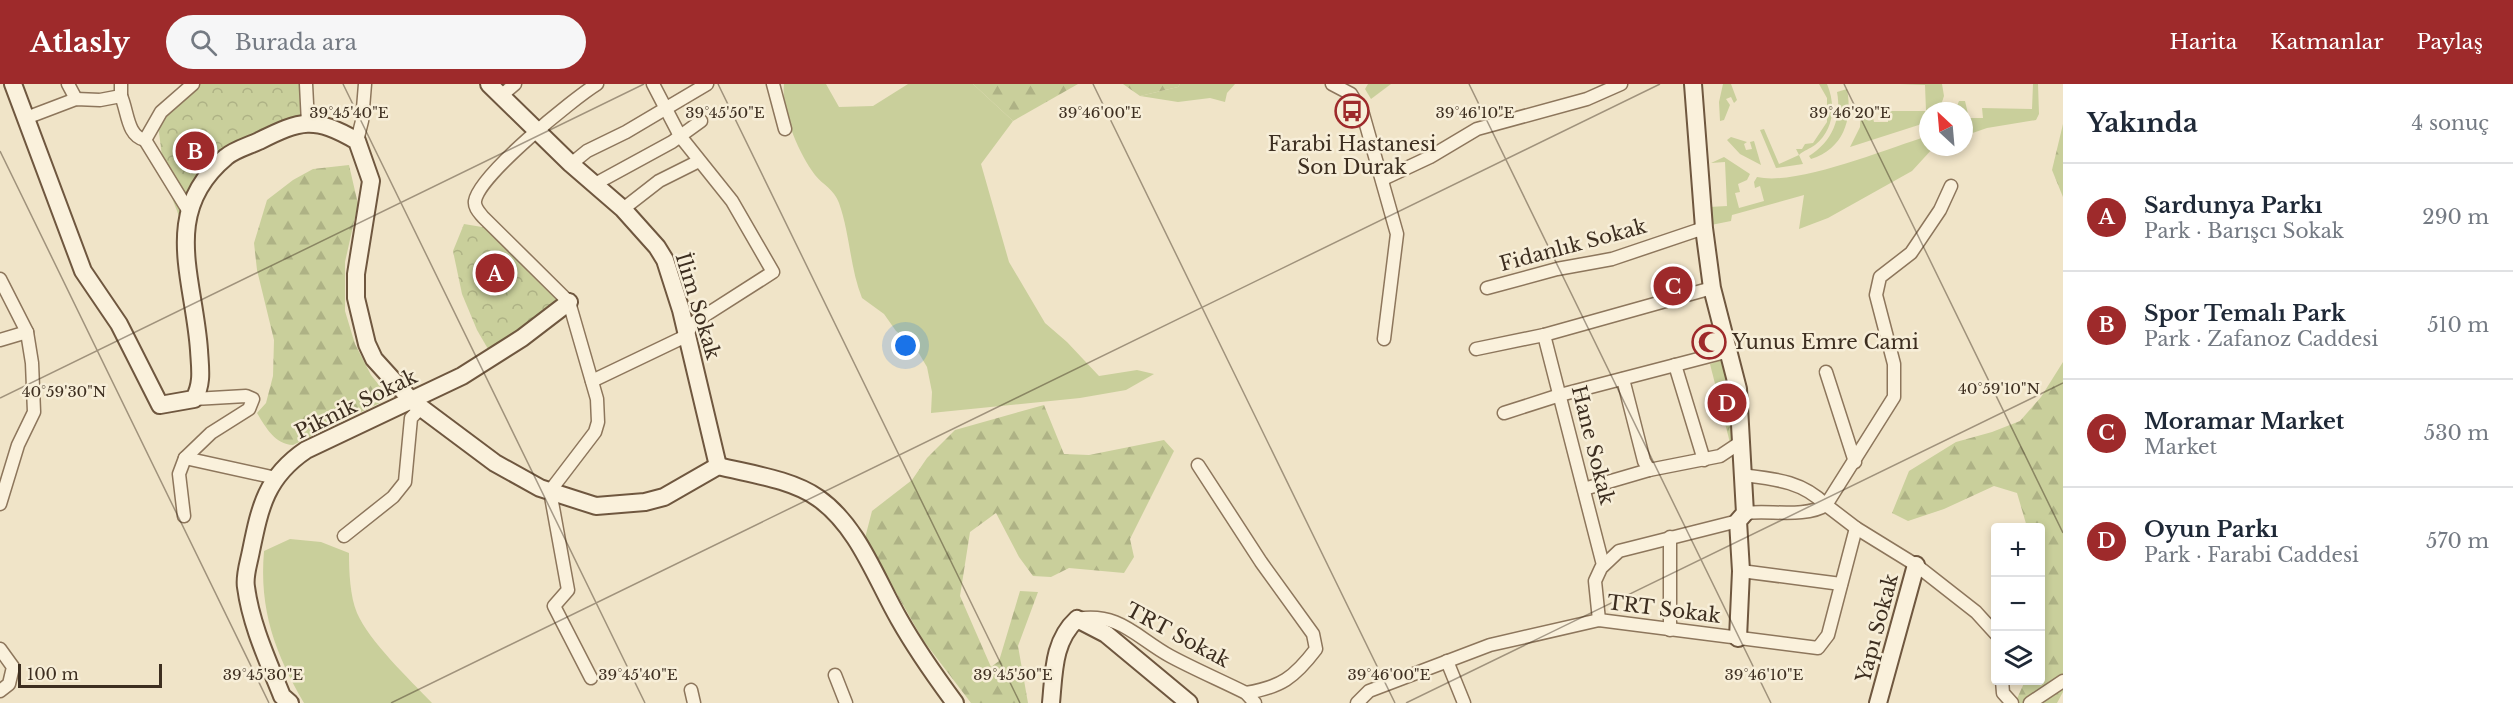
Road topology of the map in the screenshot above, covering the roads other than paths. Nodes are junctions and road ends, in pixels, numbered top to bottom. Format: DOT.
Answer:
graph roads {
  1 [pos="13,84"];
  2 [pos="68,84"];
  3 [pos="193,84"];
  4 [pos="306,84"];
  5 [pos="365,84"];
  6 [pos="514,84"];
  7 [pos="653,84"];
  8 [pos="707,84"];
  9 [pos="773,84"];
  10 [pos="1332,84"];
  11 [pos="1621,84"];
  12 [pos="1693,84"];
  13 [pos="595,85"];
  14 [pos="121,90"];
  15 [pos="495,90"];
  16 [pos="76,99"];
  17 [pos="667,109"];
  18 [pos="26,118"];
  19 [pos="701,121"];
  20 [pos="308,123"];
  21 [pos="785,129"];
  22 [pos="536,131"];
  23 [pos="680,136"];
  24 [pos="145,140"];
  25 [pos="357,141"];
  26 [pos="699,161"];
  27 [pos="571,164"];
  28 [pos="1383,179"];
  29 [pos="595,184"];
  30 [pos="1951,186"];
  31 [pos="623,209"];
  32 [pos="188,210"];
  33 [pos="1704,228"];
  34 [pos="0,279"];
  35 [pos="1487,288"];
  36 [pos="1712,288"];
  37 [pos="569,302"];
  38 [pos="27,332"];
  39 [pos="1544,335"];
  40 [pos="686,336"];
  41 [pos="1384,339"];
  42 [pos="0,340"];
  43 [pos="1476,349"];
  44 [pos="1729,351"];
  45 [pos="1675,364"];
  46 [pos="1826,372"];
  47 [pos="1623,379"];
  48 [pos="592,381"];
  49 [pos="1560,395"];
  50 [pos="194,399"];
  51 [pos="417,404"];
  52 [pos="1504,413"];
  53 [pos="1741,442"];
  54 [pos="185,458"];
  55 [pos="1704,460"];
  56 [pos="1855,462"];
  57 [pos="1198,465"];
  58 [pos="718,466"];
  59 [pos="1649,470"];
  60 [pos="1742,475"];
  61 [pos="276,478"];
  62 [pos="1584,489"];
  63 [pos="550,491"];
  64 [pos="0,504"];
  65 [pos="1826,505"];
  66 [pos="184,516"];
  67 [pos="1742,517"];
  68 [pos="1856,528"];
  69 [pos="344,536"];
  70 [pos="1670,537"];
  71 [pos="1603,565"];
  72 [pos="1916,565"];
  73 [pos="1741,571"];
  74 [pos="1840,584"];
  75 [pos="1077,619"];
  76 [pos="1599,620"];
  77 [pos="1670,630"];
  78 [pos="1992,631"];
  79 [pos="1738,638"];
  80 [pos="0,649"];
  81 [pos="1447,661"];
  82 [pos="835,675"];
  83 [pos="591,678"];
  84 [pos="2063,681"];
  85 [pos="3,685"];
  86 [pos="2002,685"];
  87 [pos="691,690"];
  88 [pos="1246,693"];
  89 [pos="1190,702"];
  90 [pos="290,703"];
  91 [pos="694,703"];
  92 [pos="846,703"];
  93 [pos="955,703"];
  94 [pos="1052,703"];
  95 [pos="1255,703"];
  96 [pos="1357,703"];
  97 [pos="1464,703"];
  98 [pos="1878,703"];
  99 [pos="2012,703"];
  100 [pos="2030,703"];
  1 -- 18 [label="street"];
  2 -- 16 [label="street"];
  3 -- 24 [label="street"];
  4 -- 20 [label="street"];
  5 -- 25 [label="street"];
  6 -- 15 [label="street"];
  7 -- 17 [label="street"];
  8 -- 17 [label="street"];
  9 -- 21 [label="street"];
  10 -- 28 [label="street"];
  11 -- 28 [label="street"];
  12 -- 33 [label="street"];
  13 -- 22 [label="street"];
  14 -- 16 [label="street"];
  14 -- 24 [label="street"];
  15 -- 22 [label="street, İlim Sokak"];
  16 -- 18 [label="street"];
  17 -- 23 [label="street"];
  17 -- 27 [label="street"];
  18 -- 50 [label="street"];
  19 -- 23 [label="street"];
  20 -- 25 [label="street"];
  20 -- 32 [label="street"];
  22 -- 27 [label="street, İlim Sokak"];
  22 -- 37 [label="street"];
  23 -- 26 [label="street"];
  23 -- 29 [label="street"];
  24 -- 32 [label="street"];
  25 -- 51 [label="street"];
  26 -- 31 [label="street"];
  26 -- 40 [label="street"];
  27 -- 29 [label="street, İlim Sokak"];
  28 -- 41 [label="street"];
  29 -- 31 [label="street, İlim Sokak"];
  30 -- 56 [label="street"];
  31 -- 40 [label="street, İlim Sokak"];
  32 -- 50 [label="street"];
  33 -- 35 [label="street, Fidanlık Sokak"];
  33 -- 36 [label="street"];
  34 -- 38 [label="street"];
  36 -- 39 [label="street"];
  36 -- 44 [label="street"];
  37 -- 48 [label="street"];
  37 -- 51 [label="street, Piknik Sokak"];
  38 -- 42 [label="street"];
  38 -- 64 [label="street"];
  39 -- 43 [label="street"];
  39 -- 49 [label="street, Hane Sokak"];
  40 -- 48 [label="street"];
  40 -- 58 [label="street, İlim Sokak"];
  44 -- 45 [label="street"];
  44 -- 53 [label="street"];
  45 -- 47 [label="street"];
  45 -- 55 [label="street"];
  46 -- 56 [label="street"];
  47 -- 49 [label="street"];
  47 -- 59 [label="street"];
  48 -- 63 [label="street"];
  49 -- 52 [label="street"];
  49 -- 62 [label="street, Hane Sokak"];
  50 -- 54 [label="street"];
  51 -- 61 [label="street, Piknik Sokak"];
  51 -- 63 [label="street"];
  51 -- 69 [label="street"];
  53 -- 55 [label="street"];
  53 -- 60 [label="street"];
  54 -- 61 [label="street"];
  54 -- 66 [label="street"];
  55 -- 59 [label="street"];
  56 -- 65 [label="street"];
  57 -- 88 [label="street"];
  58 -- 63 [label="street"];
  58 -- 93 [label="street"];
  59 -- 62 [label="street"];
  60 -- 65 [label="street"];
  60 -- 67 [label="street"];
  61 -- 90 [label="street, Piknik Sokak"];
  62 -- 71 [label="street, Hane Sokak"];
  63 -- 83 [label="street"];
  65 -- 67 [label="street"];
  65 -- 68 [label="street"];
  67 -- 70 [label="street"];
  67 -- 73 [label="street"];
  68 -- 72 [label="street"];
  68 -- 74 [label="street, TRT Sokak"];
  70 -- 71 [label="street"];
  70 -- 77 [label="street"];
  71 -- 76 [label="street"];
  72 -- 78 [label="street"];
  72 -- 98 [label="street, Yapı Sokak"];
  73 -- 74 [label="street"];
  73 -- 79 [label="street"];
  74 -- 79 [label="street, TRT Sokak"];
  75 -- 88 [label="street, TRT Sokak"];
  75 -- 89 [label="street"];
  75 -- 94 [label="street"];
  76 -- 77 [label="street, TRT Sokak"];
  76 -- 81 [label="street, TRT Sokak"];
  77 -- 79 [label="street, TRT Sokak"];
  80 -- 85 [label="street"];
  81 -- 96 [label="street, TRT Sokak"];
  81 -- 97 [label="street"];
  82 -- 92 [label="street"];
  84 -- 100 [label="street"];
  86 -- 99 [label="street"];
  87 -- 91 [label="street"];
  88 -- 95 [label="street, TRT Sokak"];
}
